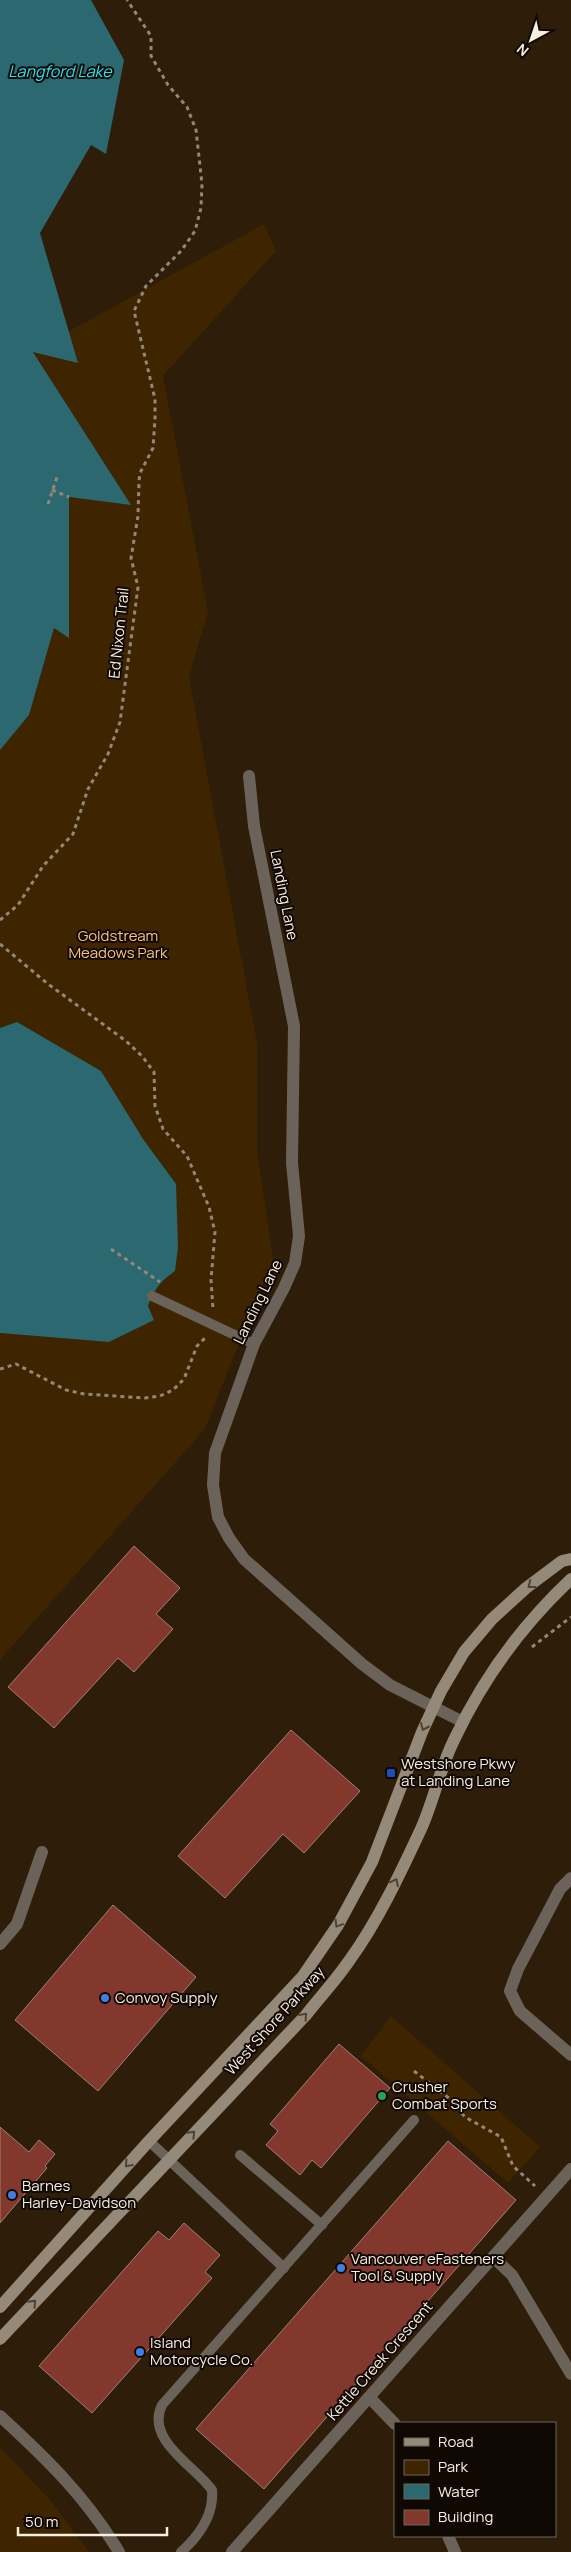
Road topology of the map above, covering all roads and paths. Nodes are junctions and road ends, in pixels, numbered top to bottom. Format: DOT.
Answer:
graph roads {
  1 [pos="127,0"];
  2 [pos="57,477"];
  3 [pos="52,490"];
  4 [pos="69,497"];
  5 [pos="48,504"];
  6 [pos="248,776"];
  7 [pos="0,920"];
  8 [pos="0,944"];
  9 [pos="112,1248"];
  10 [pos="160,1282"];
  11 [pos="152,1296"];
  12 [pos="211,1323"];
  13 [pos="254,1344"];
  14 [pos="0,1369"];
  15 [pos="571,1558"];
  16 [pos="571,1579"];
  17 [pos="571,1617"];
  18 [pos="528,1650"];
  19 [pos="434,1707"];
  20 [pos="463,1722"];
  21 [pos="42,1852"];
  22 [pos="571,1878"];
  23 [pos="0,1944"];
  24 [pos="571,2055"];
  25 [pos="414,2072"];
  26 [pos="414,2120"];
  27 [pos="149,2141"];
  28 [pos="240,2155"];
  29 [pos="169,2158"];
  30 [pos="571,2169"];
  31 [pos="539,2190"];
  32 [pos="322,2225"];
  33 [pos="493,2257"];
  34 [pos="284,2268"];
  35 [pos="0,2307"];
  36 [pos="0,2339"];
  37 [pos="571,2374"];
  38 [pos="370,2398"];
  39 [pos="0,2416"];
  40 [pos="394,2423"];
  41 [pos="448,2537"];
  42 [pos="119,2552"];
  43 [pos="181,2552"];
  44 [pos="232,2552"];
  45 [pos="455,2552"];
  1 -- 7 [label="path, Ed Nixon Trail"];
  2 -- 3 [label="path"];
  3 -- 4 [label="path"];
  3 -- 5 [label="path"];
  6 -- 13 [label="street, Landing Lane"];
  8 -- 12 [label="path"];
  9 -- 10 [label="path"];
  11 -- 12 [label="lane"];
  12 -- 13 [label="lane"];
  12 -- 14 [label="path"];
  13 -- 19 [label="street, Landing Lane"];
  15 -- 19 [label="main road, West Shore Parkway, one-way"];
  16 -- 20 [label="main road, West Shore Parkway"];
  17 -- 18 [label="path"];
  19 -- 20 [label="street, Landing Lane"];
  19 -- 27 [label="main road, West Shore Parkway, one-way"];
  29 -- 20 [label="main road, West Shore Parkway, one-way"];
  21 -- 23 [label="street"];
  22 -- 24 [label="street"];
  25 -- 31 [label="path"];
  26 -- 32 [label="lane"];
  27 -- 29 [label="lane"];
  27 -- 35 [label="main road, West Shore Parkway, one-way"];
  28 -- 32 [label="lane"];
  29 -- 34 [label="lane"];
  36 -- 29 [label="main road, West Shore Parkway, one-way"];
  30 -- 33 [label="street, Kettle Creek Crescent"];
  32 -- 34 [label="lane"];
  33 -- 37 [label="street"];
  33 -- 38 [label="street, Kettle Creek Crescent"];
  34 -- 43 [label="lane"];
  38 -- 40 [label="street"];
  38 -- 44 [label="street, Kettle Creek Crescent"];
  39 -- 42 [label="street"];
  41 -- 45 [label="street"];
}
